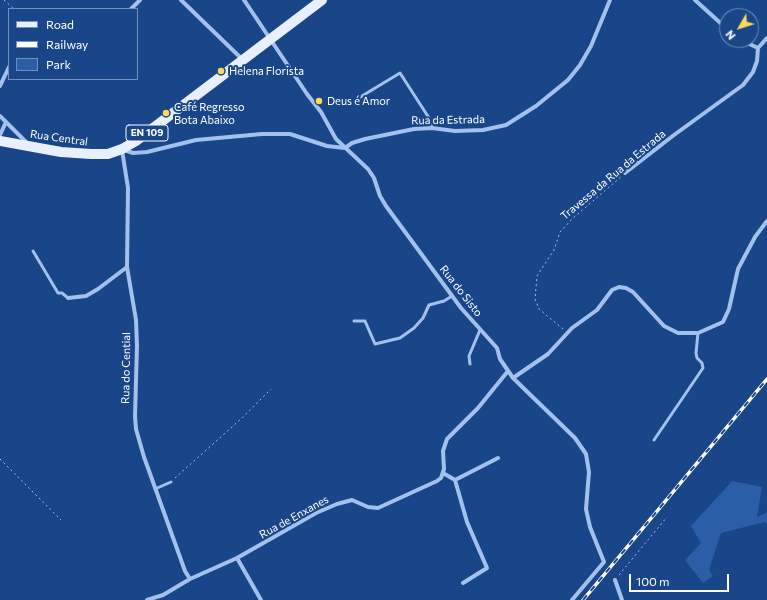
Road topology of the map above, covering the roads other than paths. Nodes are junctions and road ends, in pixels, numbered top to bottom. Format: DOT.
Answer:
graph roads {
  1 [pos="140,0"];
  2 [pos="181,0"];
  3 [pos="244,0"];
  4 [pos="322,0"];
  5 [pos="610,0"];
  6 [pos="695,0"];
  7 [pos="132,8"];
  8 [pos="719,22"];
  9 [pos="767,38"];
  10 [pos="270,40"];
  11 [pos="759,47"];
  12 [pos="758,48"];
  13 [pos="243,60"];
  14 [pos="8,69"];
  15 [pos="0,86"];
  16 [pos="357,99"];
  17 [pos="0,116"];
  18 [pos="6,122"];
  19 [pos="432,128"];
  20 [pos="0,135"];
  21 [pos="0,141"];
  22 [pos="31,146"];
  23 [pos="345,148"];
  24 [pos="122,149"];
  25 [pos="625,173"];
  26 [pos="767,221"];
  27 [pos="33,251"];
  28 [pos="127,267"];
  29 [pos="452,296"];
  30 [pos="68,298"];
  31 [pos="354,321"];
  32 [pos="480,330"];
  33 [pos="698,334"];
  34 [pos="470,364"];
  35 [pos="508,371"];
  36 [pos="513,378"];
  37 [pos="654,440"];
  38 [pos="498,458"];
  39 [pos="443,473"];
  40 [pos="455,480"];
  41 [pos="171,482"];
  42 [pos="155,489"];
  43 [pos="238,558"];
  44 [pos="190,579"];
  45 [pos="615,580"];
  46 [pos="463,584"];
  47 [pos="148,600"];
  48 [pos="260,600"];
  49 [pos="572,600"];
  50 [pos="622,600"];
  1 -- 7 [label="street"];
  2 -- 13 [label="street"];
  3 -- 10 [label="street, Rua do Sisto"];
  4 -- 10 [label="main road, EN 109"];
  5 -- 19 [label="street, Rua da Estrada"];
  6 -- 8 [label="street"];
  9 -- 11 [label="street"];
  10 -- 13 [label="main road, Rua Central / EN 109"];
  10 -- 23 [label="street, Rua do Sisto"];
  12 -- 25 [label="street, Travessa da Rua da Estrada"];
  13 -- 24 [label="main road, Rua Central / EN 109"];
  14 -- 15 [label="street"];
  16 -- 19 [label="lane"];
  17 -- 18 [label="street"];
  18 -- 20 [label="street"];
  18 -- 22 [label="street"];
  19 -- 23 [label="street, Rua da Estrada"];
  21 -- 22 [label="main road, Rua Central / EN 109"];
  22 -- 24 [label="main road, Rua Central / EN 109"];
  23 -- 24 [label="street"];
  23 -- 29 [label="street, Rua do Sisto"];
  24 -- 28 [label="street, Rua do Cential"];
  26 -- 33 [label="street"];
  27 -- 30 [label="lane"];
  28 -- 30 [label="street"];
  28 -- 42 [label="street, Rua do Cential"];
  29 -- 31 [label="lane"];
  29 -- 32 [label="street, Rua do Sisto"];
  32 -- 34 [label="lane"];
  32 -- 35 [label="street, Rua do Sisto"];
  33 -- 36 [label="street"];
  33 -- 37 [label="lane"];
  35 -- 36 [label="street, Rua do Sisto"];
  35 -- 39 [label="street"];
  36 -- 49 [label="street, Rua do Sisto"];
  38 -- 40 [label="street"];
  39 -- 40 [label="street"];
  39 -- 43 [label="street, Rua de Enxanes"];
  40 -- 46 [label="street"];
  41 -- 42 [label="lane"];
  42 -- 44 [label="street, Rua do Cential"];
  43 -- 44 [label="street, Rua de Enxanes"];
  43 -- 48 [label="street"];
  44 -- 47 [label="street, Rua de Enxanes"];
  45 -- 50 [label="street"];
}
